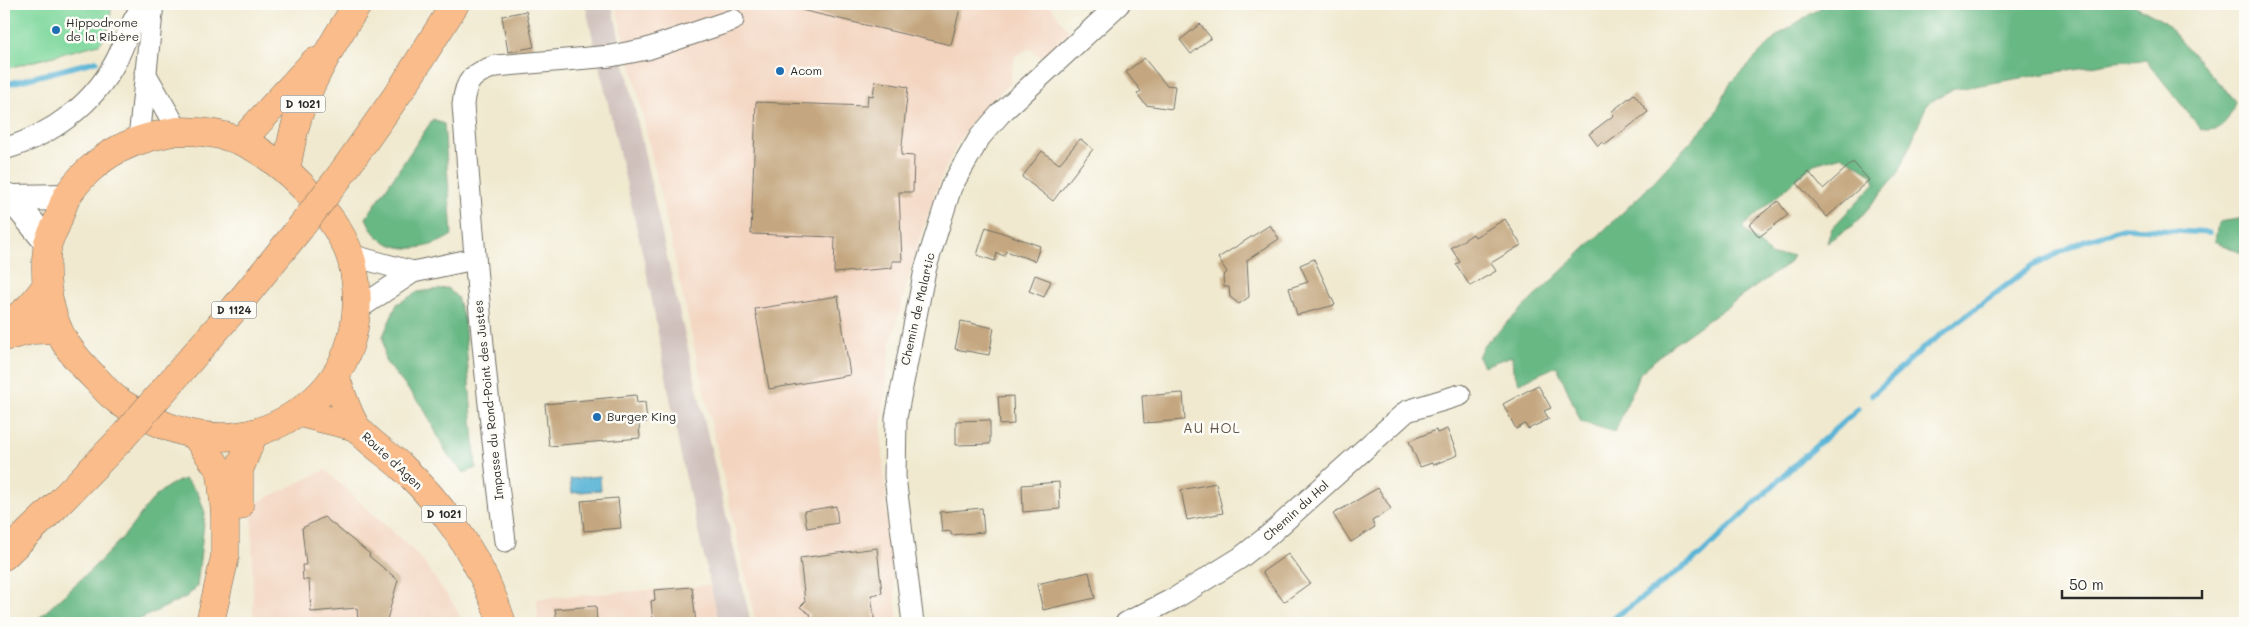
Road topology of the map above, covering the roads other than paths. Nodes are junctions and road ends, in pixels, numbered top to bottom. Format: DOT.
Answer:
graph roads {
  1 [pos="144,4"];
  2 [pos="153,4"];
  3 [pos="358,4"];
  4 [pos="455,4"];
  5 [pos="1119,4"];
  6 [pos="732,20"];
  7 [pos="332,42"];
  8 [pos="145,73"];
  9 [pos="178,131"];
  10 [pos="139,139"];
  11 [pos="241,141"];
  12 [pos="4,149"];
  13 [pos="286,171"];
  14 [pos="7,197"];
  15 [pos="67,197"];
  16 [pos="48,243"];
  17 [pos="350,255"];
  18 [pos="474,260"];
  19 [pos="413,272"];
  20 [pos="46,286"];
  21 [pos="358,309"];
  22 [pos="4,323"];
  23 [pos="58,329"];
  24 [pos="4,337"];
  25 [pos="335,376"];
  26 [pos="1460,395"];
  27 [pos="299,412"];
  28 [pos="356,427"];
  29 [pos="254,433"];
  30 [pos="195,435"];
  31 [pos="57,505"];
  32 [pos="4,537"];
  33 [pos="505,541"];
  34 [pos="4,556"];
  35 [pos="210,623"];
  36 [pos="226,623"];
  37 [pos="502,623"];
  38 [pos="913,623"];
  39 [pos="1126,623"];
  1 -- 12 [label="street"];
  2 -- 8 [label="street"];
  3 -- 7 [label="main road, D 1021"];
  4 -- 31 [label="main road, D 1124, bridge"];
  5 -- 38 [label="street, Chemin de Malartic"];
  6 -- 18 [label="street, Impasse du Rond-Point des Justes"];
  7 -- 11 [label="main road, D 1021"];
  7 -- 13 [label="main road, D 1021"];
  8 -- 9 [label="street"];
  8 -- 10 [label="street"];
  9 -- 10 [label="main road"];
  9 -- 11 [label="main road"];
  10 -- 15 [label="main road"];
  11 -- 13 [label="main road"];
  13 -- 17 [label="main road"];
  14 -- 15 [label="street"];
  14 -- 16 [label="street"];
  15 -- 16 [label="main road"];
  16 -- 20 [label="main road"];
  17 -- 19 [label="street"];
  17 -- 21 [label="main road"];
  18 -- 19 [label="street"];
  18 -- 33 [label="street, Impasse du Rond-Point des Justes"];
  19 -- 21 [label="street"];
  20 -- 22 [label="main road"];
  20 -- 23 [label="main road"];
  21 -- 25 [label="main road"];
  23 -- 24 [label="main road"];
  23 -- 30 [label="main road"];
  25 -- 27 [label="main road"];
  25 -- 28 [label="main road, Route d'Agen / D 1021"];
  26 -- 39 [label="street, Chemin du Hol"];
  27 -- 28 [label="main road, Route d'Agen / D 1021"];
  27 -- 29 [label="main road"];
  28 -- 37 [label="main road, Route d'Agen / D 1021"];
  29 -- 30 [label="main road"];
  29 -- 36 [label="main road"];
  30 -- 35 [label="main road"];
  31 -- 32 [label="main road"];
  31 -- 34 [label="main road, D 1124"];
}
